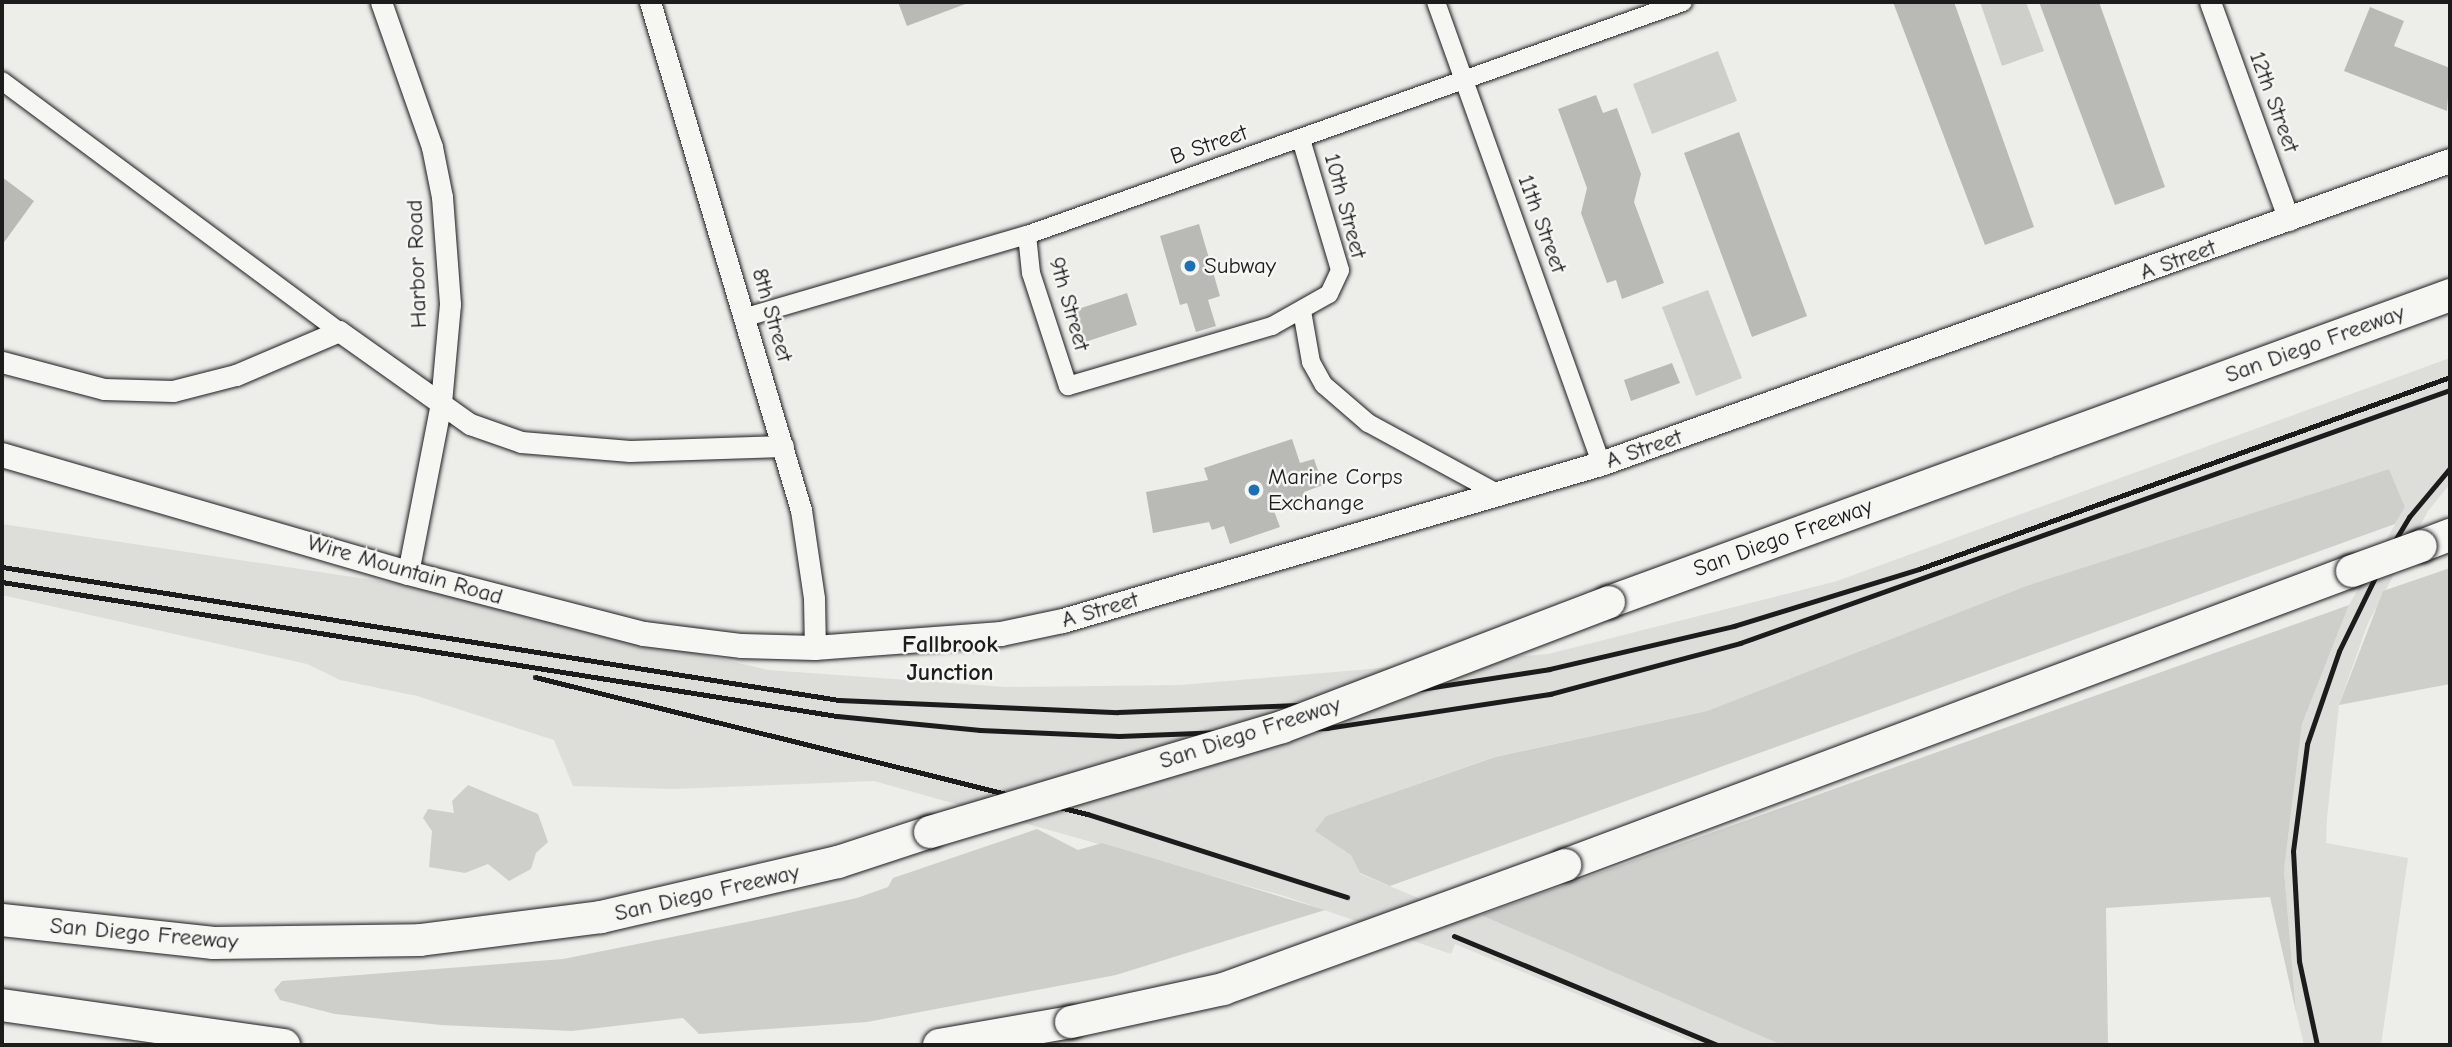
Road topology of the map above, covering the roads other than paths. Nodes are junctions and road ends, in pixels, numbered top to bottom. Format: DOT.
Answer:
graph roads {
  1 [pos="381,2"];
  2 [pos="650,2"];
  3 [pos="1436,2"];
  4 [pos="1683,2"];
  5 [pos="2210,2"];
  6 [pos="1464,80"];
  7 [pos="2,81"];
  8 [pos="1301,139"];
  9 [pos="2450,161"];
  10 [pos="2289,220"];
  11 [pos="1027,235"];
  12 [pos="2450,295"];
  13 [pos="1302,310"];
  14 [pos="746,317"];
  15 [pos="339,331"];
  16 [pos="2,362"];
  17 [pos="441,403"];
  18 [pos="783,446"];
  19 [pos="2,455"];
  20 [pos="1601,464"];
  21 [pos="1499,494"];
  22 [pos="2436,541"];
  23 [pos="408,573"];
  24 [pos="815,648"];
  25 [pos="2,920"];
  26 [pos="2,1005"];
  27 [pos="284,1045"];
  28 [pos="939,1045"];
  1 -- 17 [label="street, Harbor Road"];
  2 -- 14 [label="street, 8th Street"];
  3 -- 6 [label="street, 11th Street"];
  4 -- 6 [label="street, B Street"];
  5 -- 10 [label="street, 12th Street"];
  6 -- 8 [label="street, B Street"];
  6 -- 20 [label="street, 11th Street"];
  7 -- 15 [label="street"];
  8 -- 11 [label="street, B Street"];
  8 -- 13 [label="street, 10th Street"];
  9 -- 10 [label="main road, A Street"];
  10 -- 20 [label="main road, A Street"];
  11 -- 13 [label="street, 9th Street"];
  11 -- 14 [label="street, B Street"];
  12 -- 25 [label="highway, San Diego Freeway, bridge"];
  13 -- 21 [label="street"];
  14 -- 18 [label="street, 8th Street"];
  15 -- 16 [label="street"];
  15 -- 17 [label="street"];
  17 -- 18 [label="street"];
  17 -- 23 [label="street, Harbor Road"];
  18 -- 24 [label="street, 8th Street"];
  19 -- 23 [label="main road, Wire Mountain Road"];
  20 -- 21 [label="main road, A Street"];
  21 -- 24 [label="main road, A Street"];
  22 -- 28 [label="highway, bridge"];
  23 -- 24 [label="main road, Wire Mountain Road"];
  26 -- 27 [label="highway"];
}
